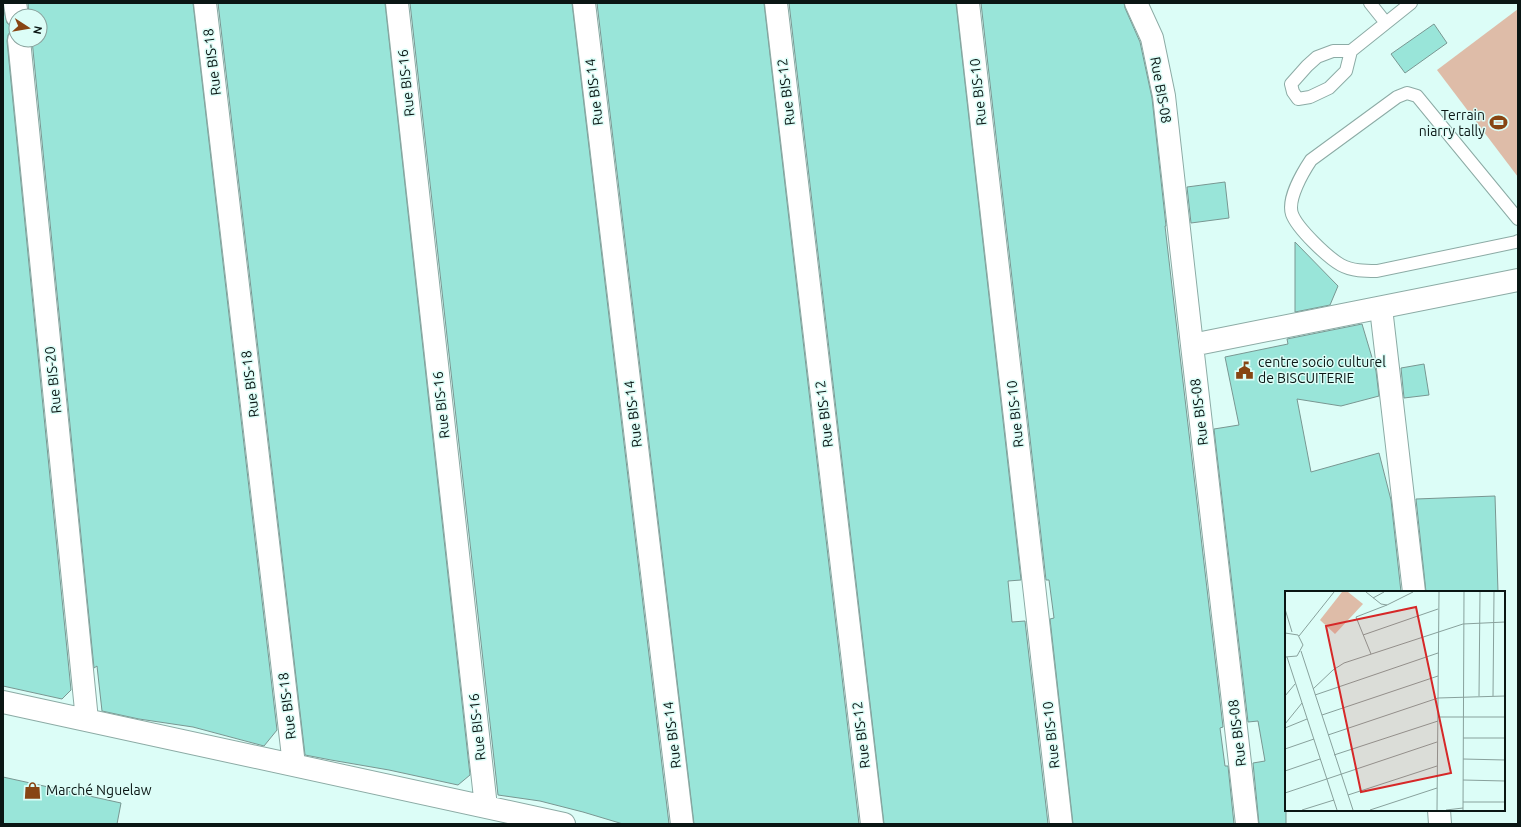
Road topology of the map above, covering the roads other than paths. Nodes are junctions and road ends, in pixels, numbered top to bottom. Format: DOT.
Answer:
graph roads {
  1 [pos="205,3"];
  2 [pos="397,3"];
  3 [pos="584,3"];
  4 [pos="776,3"];
  5 [pos="968,3"];
  6 [pos="1136,3"];
  7 [pos="1370,3"];
  8 [pos="1411,3"];
  9 [pos="1386,23"];
  10 [pos="20,48"];
  11 [pos="1351,51"];
  12 [pos="1518,219"];
  13 [pos="1518,241"];
  14 [pos="1518,280"];
  15 [pos="1381,308"];
  16 [pos="1192,345"];
  17 [pos="1414,591"];
  18 [pos="3,702"];
  19 [pos="87,720"];
  20 [pos="294,765"];
  21 [pos="486,807"];
  22 [pos="1439,811"];
  23 [pos="514,819"];
  24 [pos="564,824"];
  25 [pos="682,824"];
  26 [pos="872,824"];
  27 [pos="1061,824"];
  28 [pos="1247,824"];
  29 [pos="1440,824"];
  1 -- 20 [label="street, Rue BIS-18"];
  2 -- 21 [label="street, Rue BIS-16"];
  3 -- 25 [label="street, Rue BIS-14"];
  4 -- 26 [label="street, Rue BIS-12"];
  5 -- 27 [label="street, Rue BIS-10"];
  6 -- 16 [label="street, Rue BIS-08"];
  7 -- 9 [label="lane"];
  8 -- 9 [label="lane"];
  9 -- 11 [label="lane"];
  10 -- 19 [label="street, Rue BIS-20"];
  11 -- 11 [label="lane"];
  12 -- 13 [label="lane"];
  14 -- 15 [label="street"];
  15 -- 16 [label="street"];
  15 -- 17 [label="street"];
  16 -- 28 [label="street, Rue BIS-08"];
  18 -- 19 [label="street"];
  19 -- 20 [label="street"];
  20 -- 21 [label="street"];
  21 -- 23 [label="street"];
  22 -- 29 [label="street"];
  23 -- 24 [label="street"];
}
